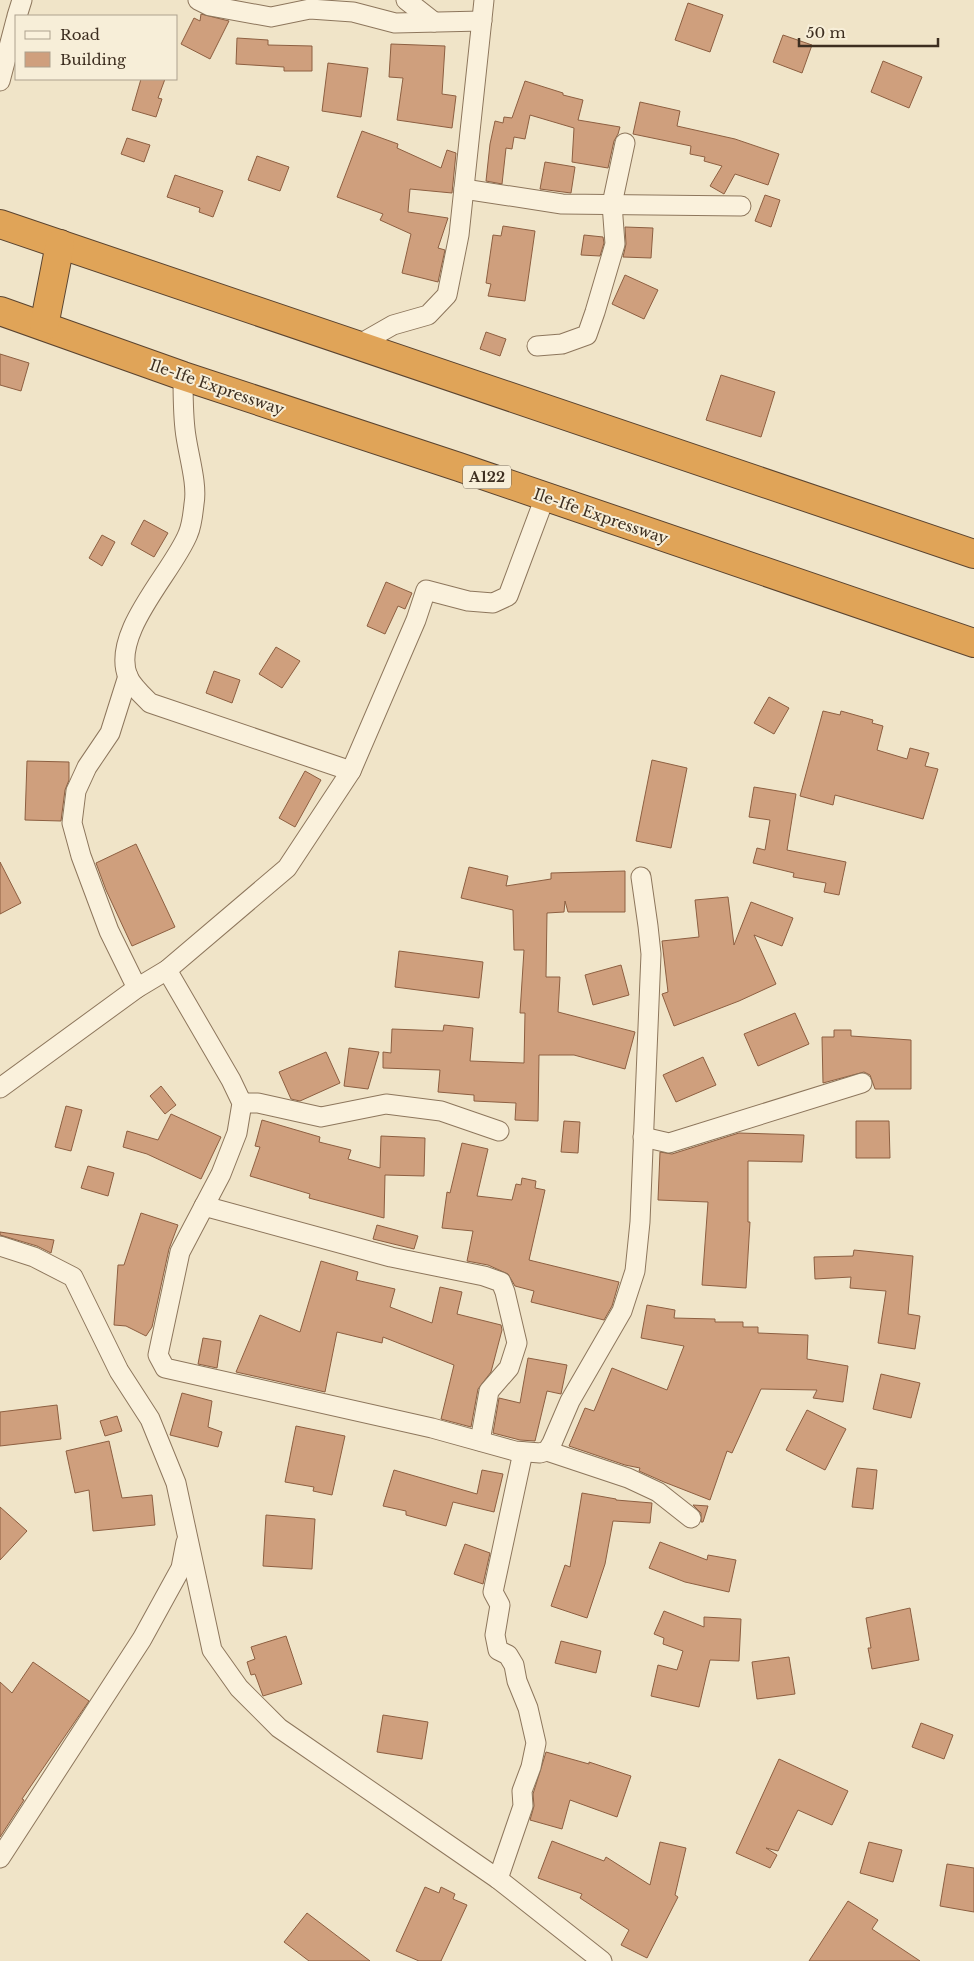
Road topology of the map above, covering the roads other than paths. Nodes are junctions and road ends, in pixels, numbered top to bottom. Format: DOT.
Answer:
graph roads {
  1 [pos="22,0"];
  2 [pos="198,0"];
  3 [pos="406,0"];
  4 [pos="484,0"];
  5 [pos="18,15"];
  6 [pos="482,21"];
  7 [pos="434,22"];
  8 [pos="15,25"];
  9 [pos="0,81"];
  10 [pos="625,143"];
  11 [pos="464,189"];
  12 [pos="612,204"];
  13 [pos="741,206"];
  14 [pos="0,224"];
  15 [pos="60,244"];
  16 [pos="0,311"];
  17 [pos="44,326"];
  18 [pos="358,345"];
  19 [pos="537,346"];
  20 [pos="182,376"];
  21 [pos="545,497"];
  22 [pos="974,554"];
  23 [pos="974,643"];
  24 [pos="128,676"];
  25 [pos="351,771"];
  26 [pos="641,877"];
  27 [pos="167,970"];
  28 [pos="137,988"];
  29 [pos="862,1083"];
  30 [pos="0,1088"];
  31 [pos="242,1103"];
  32 [pos="499,1131"];
  33 [pos="643,1137"];
  34 [pos="204,1206"];
  35 [pos="0,1246"];
  36 [pos="480,1441"];
  37 [pos="547,1451"];
  38 [pos="524,1452"];
  39 [pos="690,1518"];
  40 [pos="188,1531"];
  41 [pos="0,1858"];
  42 [pos="498,1879"];
  43 [pos="602,1961"];
  1 -- 5 [label="street"];
  2 -- 7 [label="street"];
  3 -- 7 [label="street"];
  4 -- 6 [label="street"];
  6 -- 7 [label="street"];
  6 -- 11 [label="street"];
  8 -- 9 [label="street"];
  10 -- 12 [label="street"];
  11 -- 12 [label="street"];
  11 -- 18 [label="street"];
  12 -- 13 [label="street"];
  12 -- 19 [label="street"];
  14 -- 15 [label="highway"];
  15 -- 17 [label="highway"];
  15 -- 18 [label="highway"];
  16 -- 17 [label="highway, Ile-Ife Expressway / A122"];
  17 -- 20 [label="highway, Ile-Ife Expressway / A122"];
  18 -- 22 [label="highway"];
  20 -- 21 [label="highway, Ile-Ife Expressway / A122"];
  20 -- 24 [label="street"];
  21 -- 23 [label="highway, Ile-Ife Expressway / A122"];
  21 -- 25 [label="street"];
  24 -- 25 [label="street"];
  24 -- 28 [label="street"];
  25 -- 27 [label="street"];
  26 -- 33 [label="street"];
  27 -- 28 [label="street"];
  27 -- 31 [label="street"];
  28 -- 30 [label="street"];
  29 -- 33 [label="street"];
  31 -- 32 [label="street"];
  31 -- 34 [label="street"];
  33 -- 37 [label="street"];
  34 -- 36 [label="street"];
  34 -- 36 [label="street"];
  35 -- 40 [label="street"];
  36 -- 38 [label="street"];
  37 -- 38 [label="street"];
  37 -- 39 [label="street"];
  38 -- 42 [label="street"];
  40 -- 41 [label="street"];
  40 -- 42 [label="street"];
  42 -- 43 [label="street"];
}
